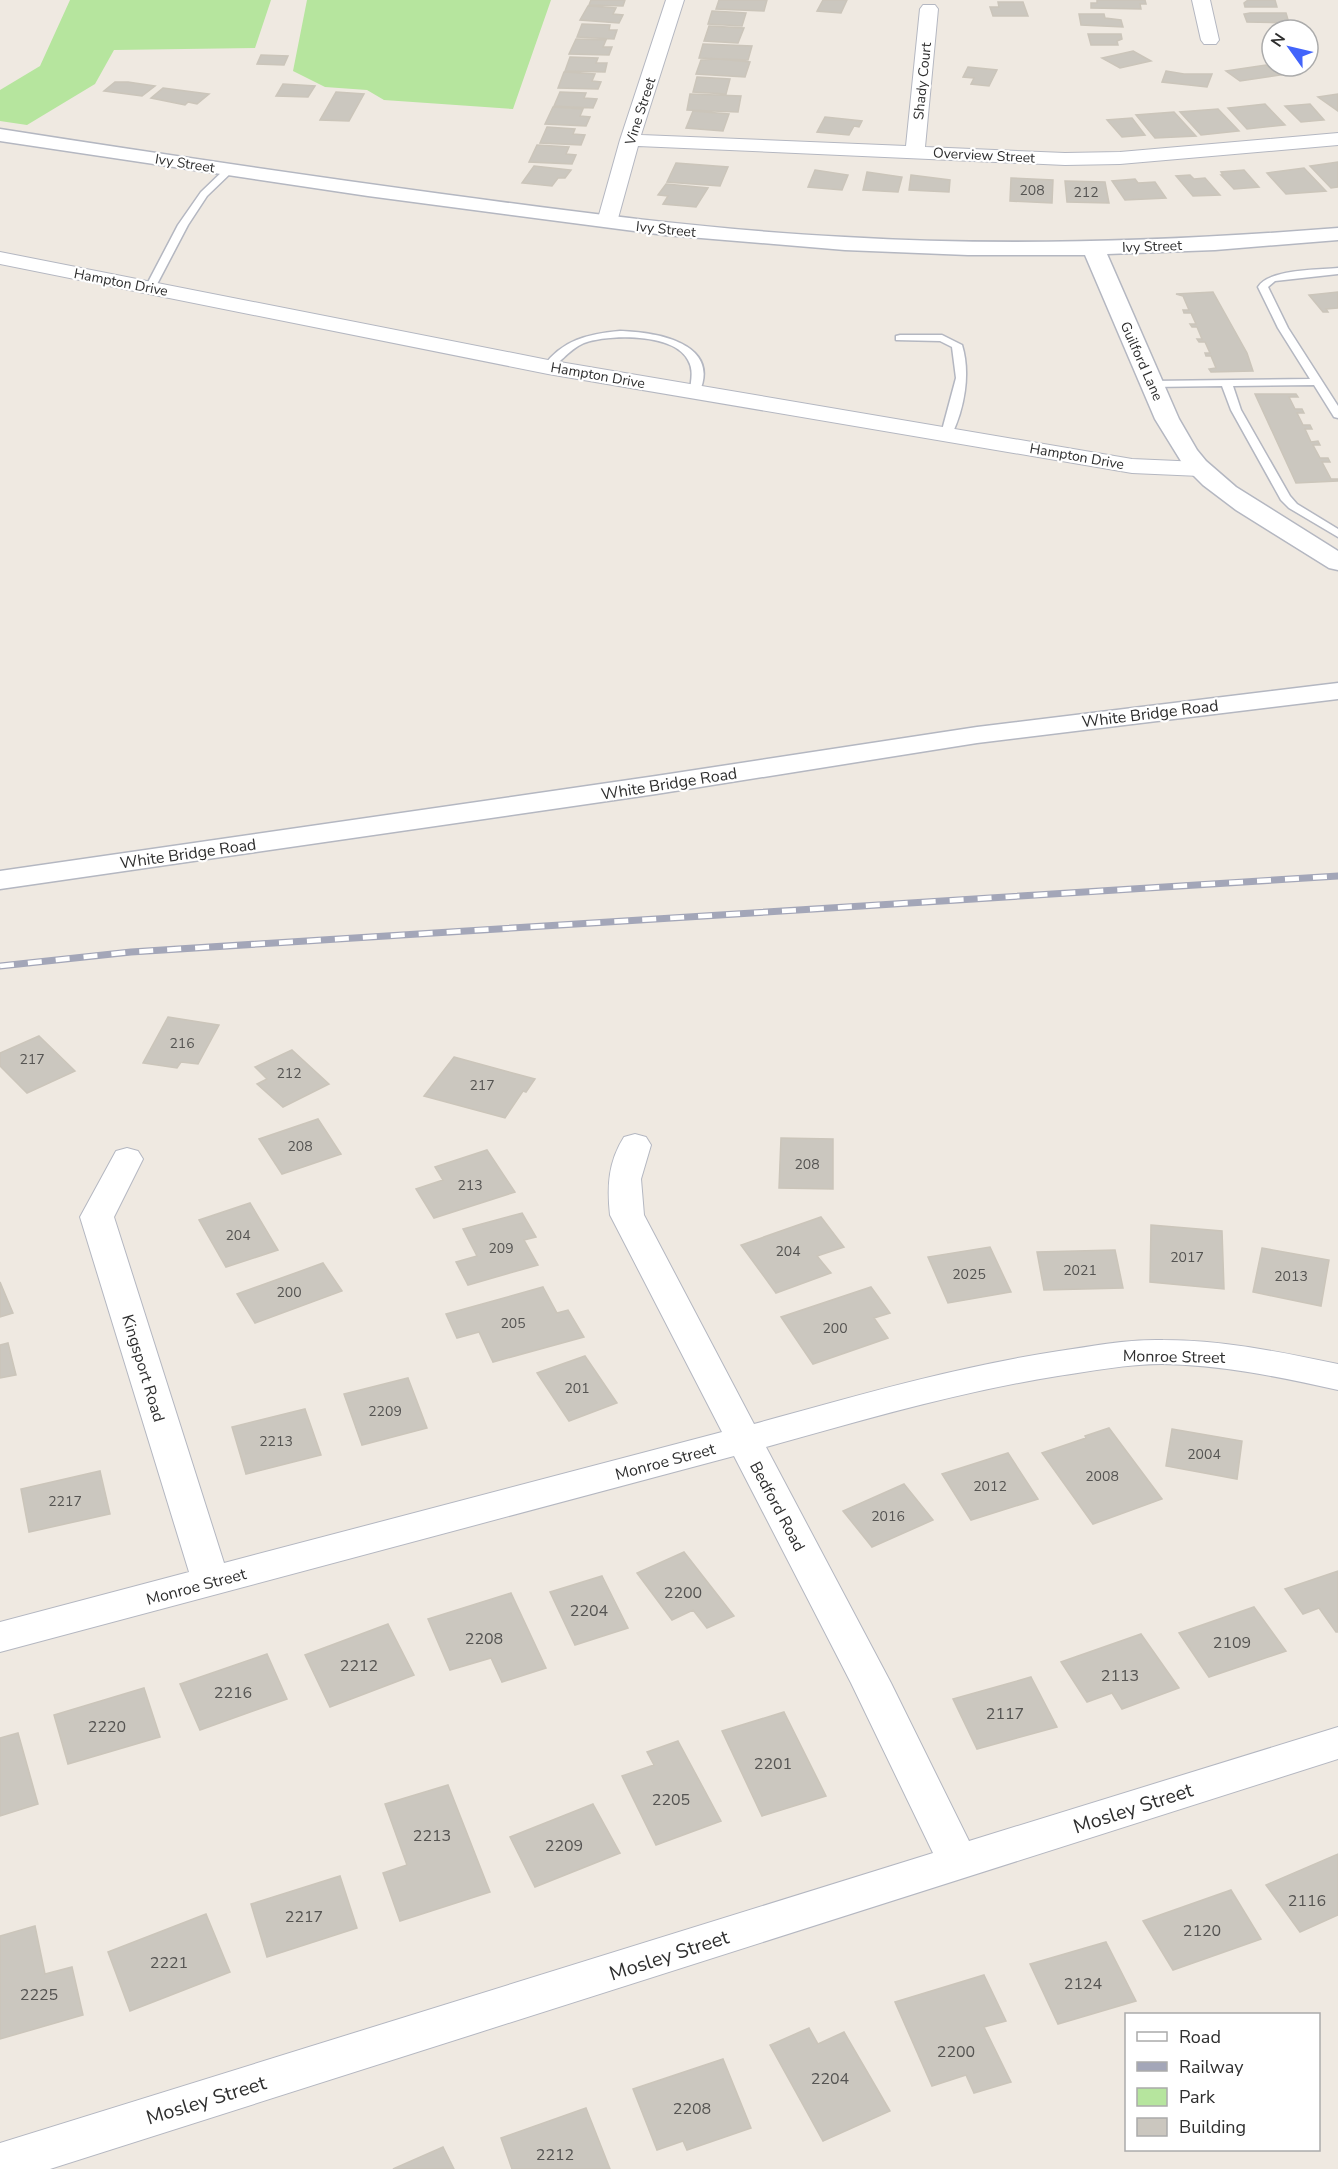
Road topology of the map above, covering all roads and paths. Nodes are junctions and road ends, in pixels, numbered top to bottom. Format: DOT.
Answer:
graph roads {
  1 [pos="675,0"];
  2 [pos="1201,0"];
  3 [pos="929,9"];
  4 [pos="1210,40"];
  5 [pos="0,135"];
  6 [pos="1338,139"];
  7 [pos="630,140"];
  8 [pos="915,152"];
  9 [pos="228,170"];
  10 [pos="607,222"];
  11 [pos="1338,234"];
  12 [pos="1093,248"];
  13 [pos="0,258"];
  14 [pos="1338,271"];
  15 [pos="150,288"];
  16 [pos="900,338"];
  17 [pos="548,367"];
  18 [pos="1316,382"];
  19 [pos="1227,383"];
  20 [pos="1152,384"];
  21 [pos="695,391"];
  22 [pos="1338,415"];
  23 [pos="947,434"];
  24 [pos="1200,469"];
  25 [pos="1338,534"];
  26 [pos="1338,562"];
  27 [pos="1338,691"];
  28 [pos="0,880"];
  29 [pos="635,1145"];
  30 [pos="127,1159"];
  31 [pos="1338,1377"];
  32 [pos="743,1440"];
  33 [pos="211,1582"];
  34 [pos="0,1637"];
  35 [pos="1338,1743"];
  36 [pos="959,1863"];
  37 [pos="0,2164"];
  1 -- 7 [label="street, Vine Street"];
  2 -- 4 [label="street"];
  3 -- 8 [label="street, Shady Court"];
  5 -- 9 [label="street, Ivy Street"];
  6 -- 8 [label="street, Overview Street"];
  7 -- 8 [label="street, Overview Street"];
  7 -- 10 [label="street, Vine Street"];
  9 -- 10 [label="street, Ivy Street"];
  9 -- 15 [label="lane"];
  10 -- 12 [label="street, Ivy Street"];
  11 -- 12 [label="street, Ivy Street"];
  12 -- 20 [label="street, Guilford Lane"];
  13 -- 15 [label="street, Hampton Drive"];
  14 -- 18 [label="lane"];
  15 -- 17 [label="street, Hampton Drive"];
  16 -- 23 [label="lane"];
  17 -- 21 [label="street, Hampton Drive"];
  17 -- 21 [label="lane"];
  18 -- 19 [label="lane"];
  18 -- 22 [label="lane"];
  19 -- 20 [label="lane"];
  19 -- 25 [label="lane"];
  20 -- 24 [label="street, Guilford Lane"];
  21 -- 23 [label="street, Hampton Drive"];
  23 -- 24 [label="street, Hampton Drive"];
  24 -- 26 [label="street"];
  27 -- 28 [label="street, White Bridge Road"];
  29 -- 32 [label="street, Bedford Road"];
  30 -- 33 [label="street, Kingsport Road"];
  31 -- 32 [label="street, Monroe Street"];
  32 -- 33 [label="street, Monroe Street"];
  32 -- 36 [label="street, Bedford Road"];
  33 -- 34 [label="street, Monroe Street"];
  35 -- 36 [label="street, Mosley Street"];
  36 -- 37 [label="street, Mosley Street"];
}
